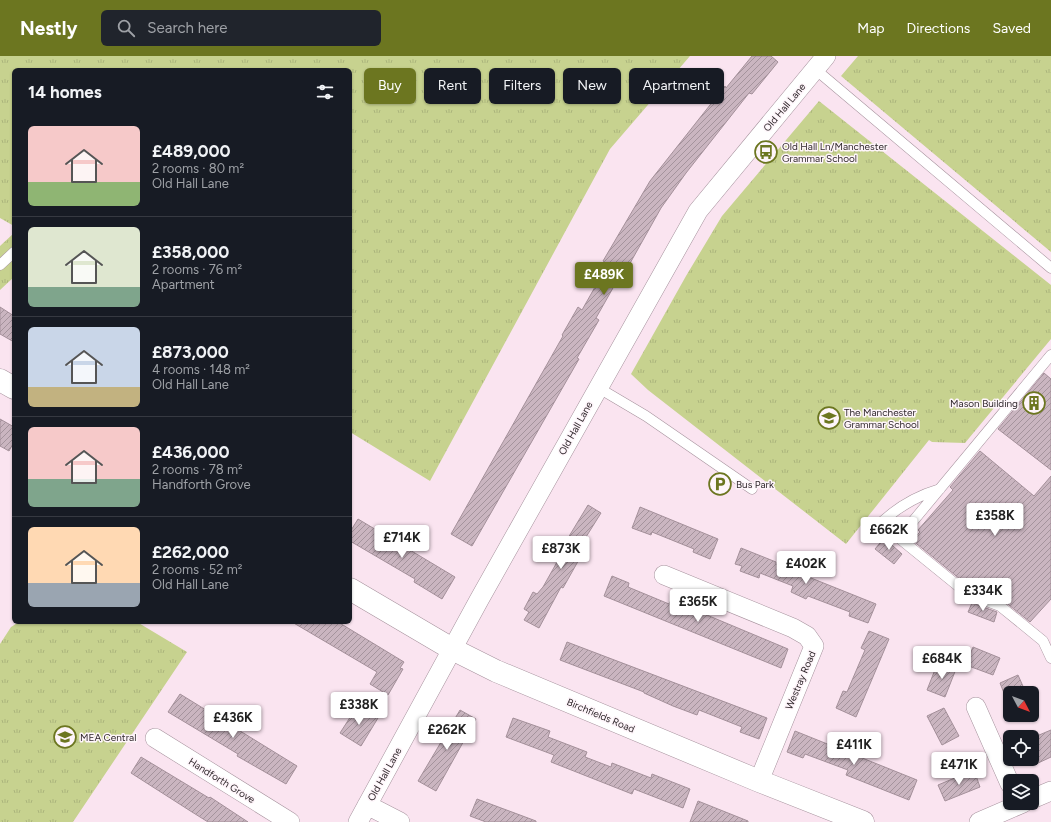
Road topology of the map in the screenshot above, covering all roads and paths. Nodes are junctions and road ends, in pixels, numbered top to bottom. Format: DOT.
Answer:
graph roads {
  1 [pos="820,62"];
  2 [pos="12,254"];
  3 [pos="0,265"];
  4 [pos="1051,268"];
  5 [pos="1051,355"];
  6 [pos="0,380"];
  7 [pos="12,387"];
  8 [pos="597,388"];
  9 [pos="752,489"];
  10 [pos="940,490"];
  11 [pos="873,532"];
  12 [pos="664,575"];
  13 [pos="352,590"];
  14 [pos="452,649"];
  15 [pos="1051,658"];
  16 [pos="976,707"];
  17 [pos="155,738"];
  18 [pos="1006,774"];
  19 [pos="758,781"];
  20 [pos="1051,791"];
  21 [pos="1039,796"];
  22 [pos="367,805"];
  23 [pos="1005,810"];
  24 [pos="290,822"];
  25 [pos="358,822"];
  26 [pos="400,822"];
  27 [pos="863,822"];
  28 [pos="979,822"];
  1 -- 4 [label="lane"];
  1 -- 8 [label="street, Old Hall Lane"];
  2 -- 3 [label="lane"];
  5 -- 10 [label="lane"];
  6 -- 7 [label="highway"];
  8 -- 9 [label="lane"];
  8 -- 14 [label="street, Old Hall Lane"];
  10 -- 11 [label="lane"];
  10 -- 15 [label="lane"];
  12 -- 19 [label="street, Westray Road"];
  13 -- 14 [label="highway, Birchfields Road"];
  14 -- 19 [label="highway, Birchfields Road"];
  14 -- 22 [label="street, Old Hall Lane"];
  16 -- 18 [label="street"];
  17 -- 24 [label="street, Handforth Grove"];
  19 -- 27 [label="highway, Birchfields Road"];
  20 -- 21 [label="street"];
  22 -- 25 [label="street, Old Hall Lane"];
  22 -- 26 [label="street"];
  23 -- 28 [label="street"];
}
